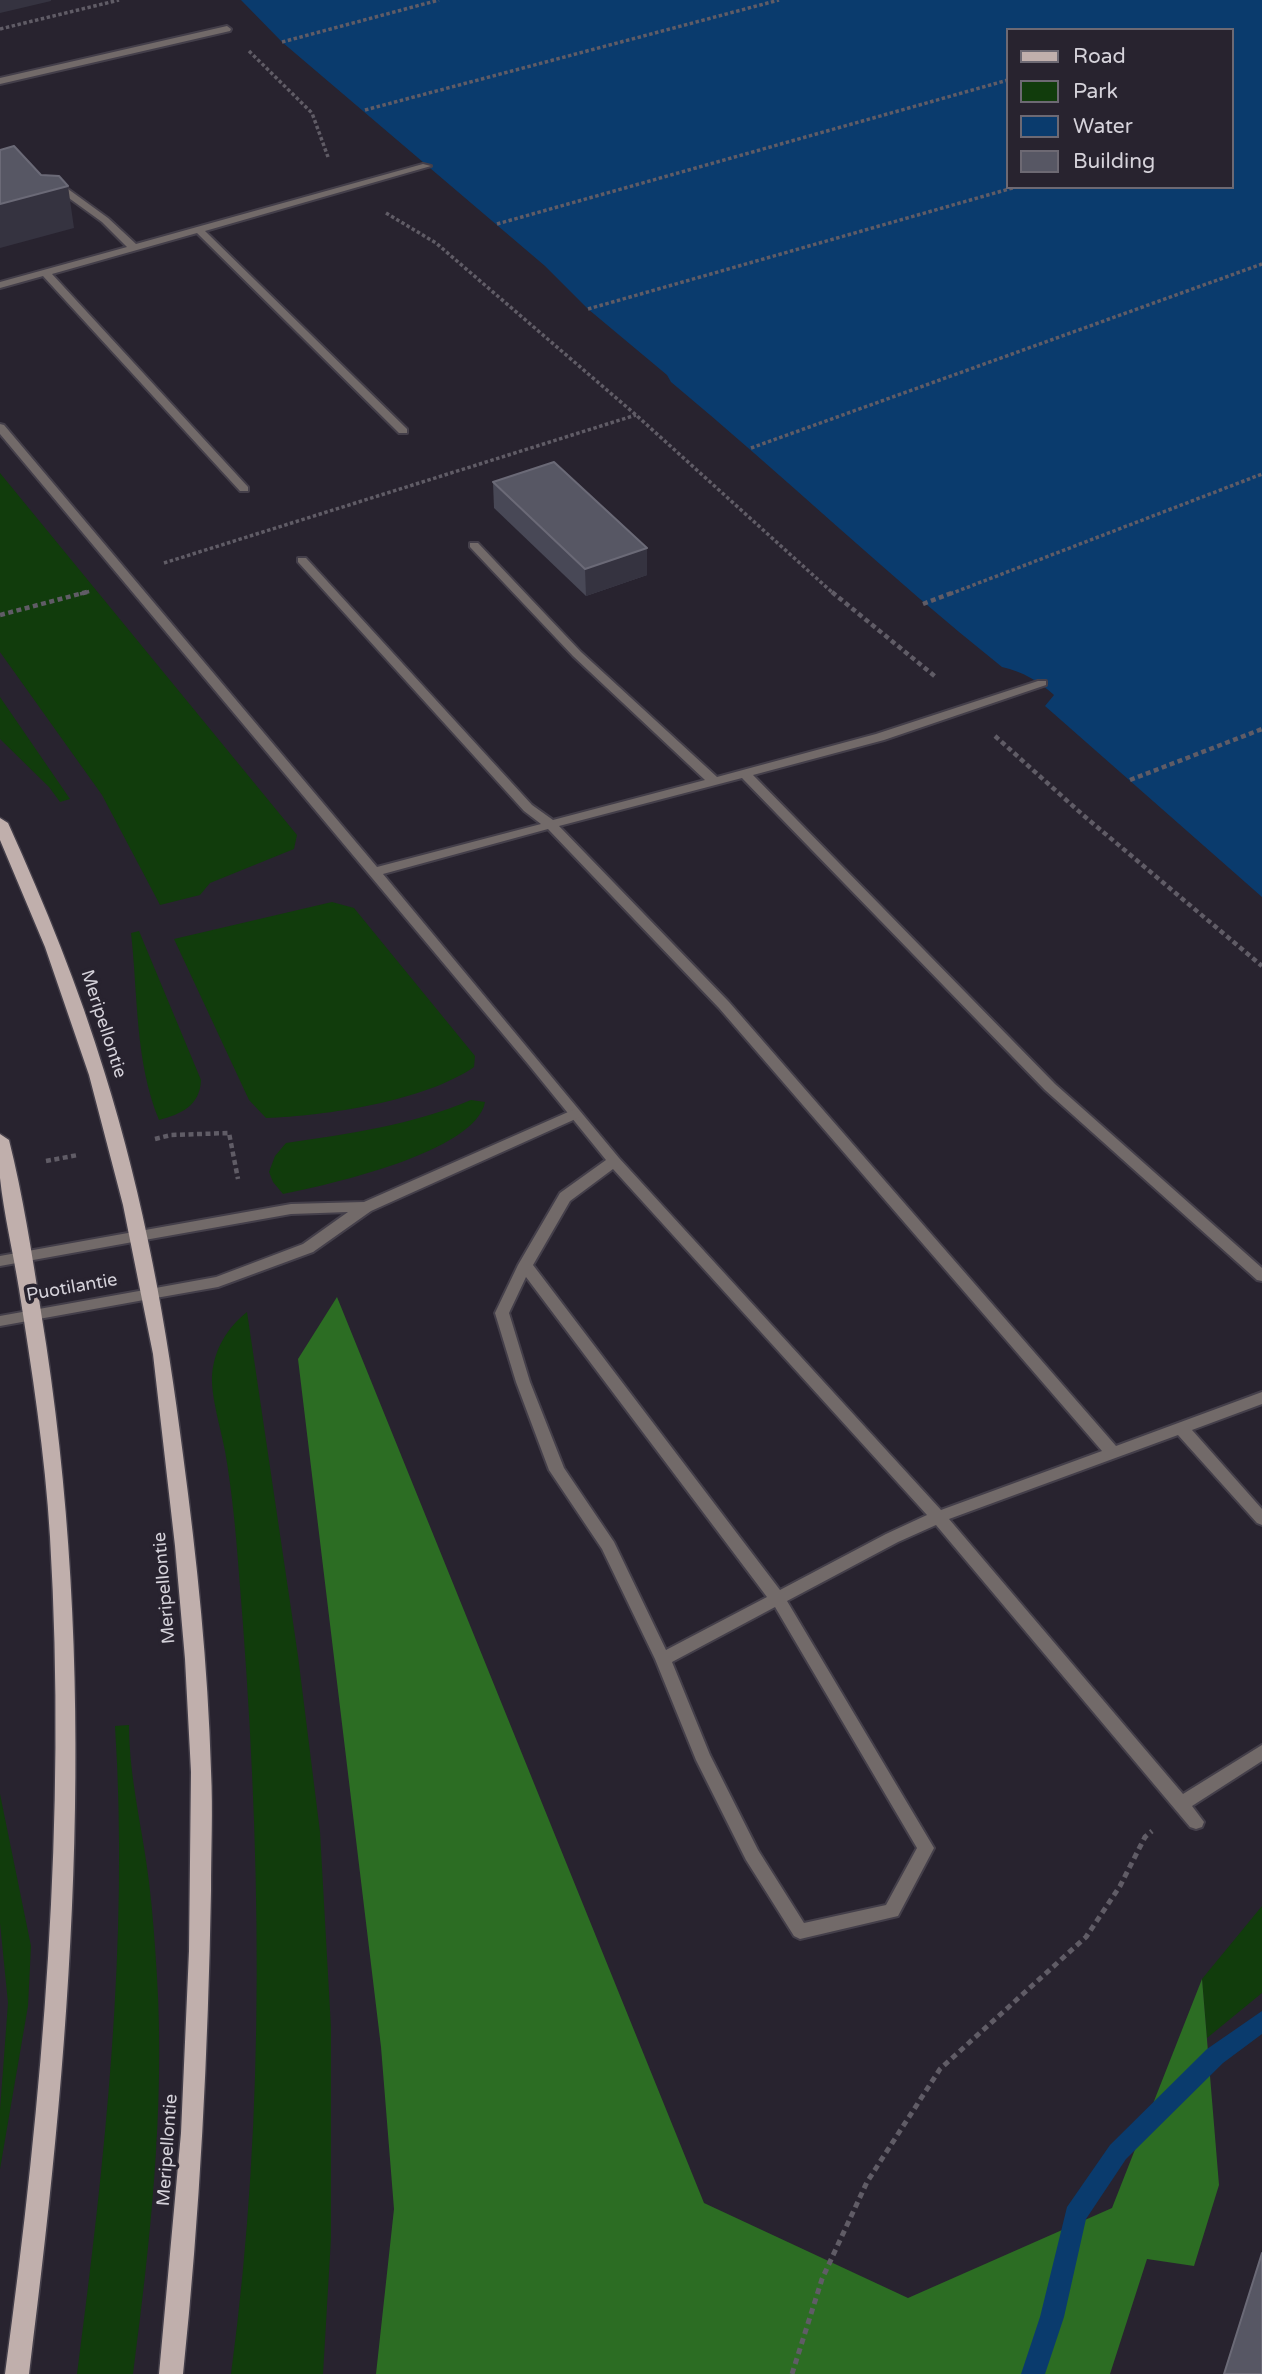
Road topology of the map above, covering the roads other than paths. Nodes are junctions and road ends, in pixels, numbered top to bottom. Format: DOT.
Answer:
graph roads {
  1 [pos="227,29"];
  2 [pos="0,81"];
  3 [pos="426,166"];
  4 [pos="49,181"];
  5 [pos="199,230"];
  6 [pos="134,248"];
  7 [pos="46,273"];
  8 [pos="0,285"];
  9 [pos="0,427"];
  10 [pos="403,431"];
  11 [pos="244,489"];
  12 [pos="474,545"];
  13 [pos="302,560"];
  14 [pos="1042,683"];
  15 [pos="744,773"];
  16 [pos="714,781"];
  17 [pos="0,823"];
  18 [pos="551,825"];
  19 [pos="374,872"];
  20 [pos="575,1114"];
  21 [pos="0,1140"];
  22 [pos="614,1161"];
  23 [pos="366,1207"];
  24 [pos="139,1236"];
  25 [pos="23,1256"];
  26 [pos="0,1261"];
  27 [pos="525,1265"];
  28 [pos="1262,1276"];
  29 [pos="150,1294"];
  30 [pos="35,1315"];
  31 [pos="0,1321"];
  32 [pos="1262,1398"];
  33 [pos="1183,1430"];
  34 [pos="1113,1453"];
  35 [pos="938,1517"];
  36 [pos="1262,1519"];
  37 [pos="778,1599"];
  38 [pos="663,1659"];
  39 [pos="1262,1752"];
  40 [pos="1181,1804"];
  41 [pos="1196,1822"];
  42 [pos="17,2374"];
  43 [pos="171,2374"];
  1 -- 2 [label="street"];
  3 -- 5 [label="street"];
  4 -- 6 [label="street"];
  5 -- 6 [label="street"];
  5 -- 10 [label="street"];
  6 -- 7 [label="street"];
  7 -- 8 [label="street"];
  7 -- 11 [label="street"];
  9 -- 19 [label="street"];
  12 -- 16 [label="street"];
  13 -- 18 [label="street"];
  14 -- 15 [label="street"];
  15 -- 16 [label="street"];
  15 -- 28 [label="street"];
  16 -- 18 [label="street"];
  17 -- 24 [label="main road, Meripellontie"];
  18 -- 19 [label="street"];
  18 -- 34 [label="street"];
  19 -- 20 [label="street"];
  20 -- 22 [label="street"];
  20 -- 23 [label="street"];
  21 -- 25 [label="main road"];
  22 -- 27 [label="street"];
  22 -- 35 [label="street"];
  23 -- 24 [label="street"];
  23 -- 29 [label="street, Puotilantie"];
  24 -- 25 [label="street"];
  24 -- 29 [label="main road, Meripellontie"];
  25 -- 26 [label="street"];
  25 -- 30 [label="main road"];
  27 -- 37 [label="street"];
  27 -- 38 [label="street"];
  29 -- 30 [label="street, Puotilantie"];
  29 -- 43 [label="main road, Meripellontie"];
  30 -- 31 [label="street, Puotilantie"];
  30 -- 42 [label="main road"];
  32 -- 33 [label="street"];
  33 -- 34 [label="street"];
  33 -- 36 [label="street"];
  34 -- 35 [label="street"];
  35 -- 37 [label="street"];
  35 -- 40 [label="street"];
  37 -- 38 [label="street"];
  37 -- 38 [label="street"];
  39 -- 40 [label="street"];
  40 -- 41 [label="street"];
}
